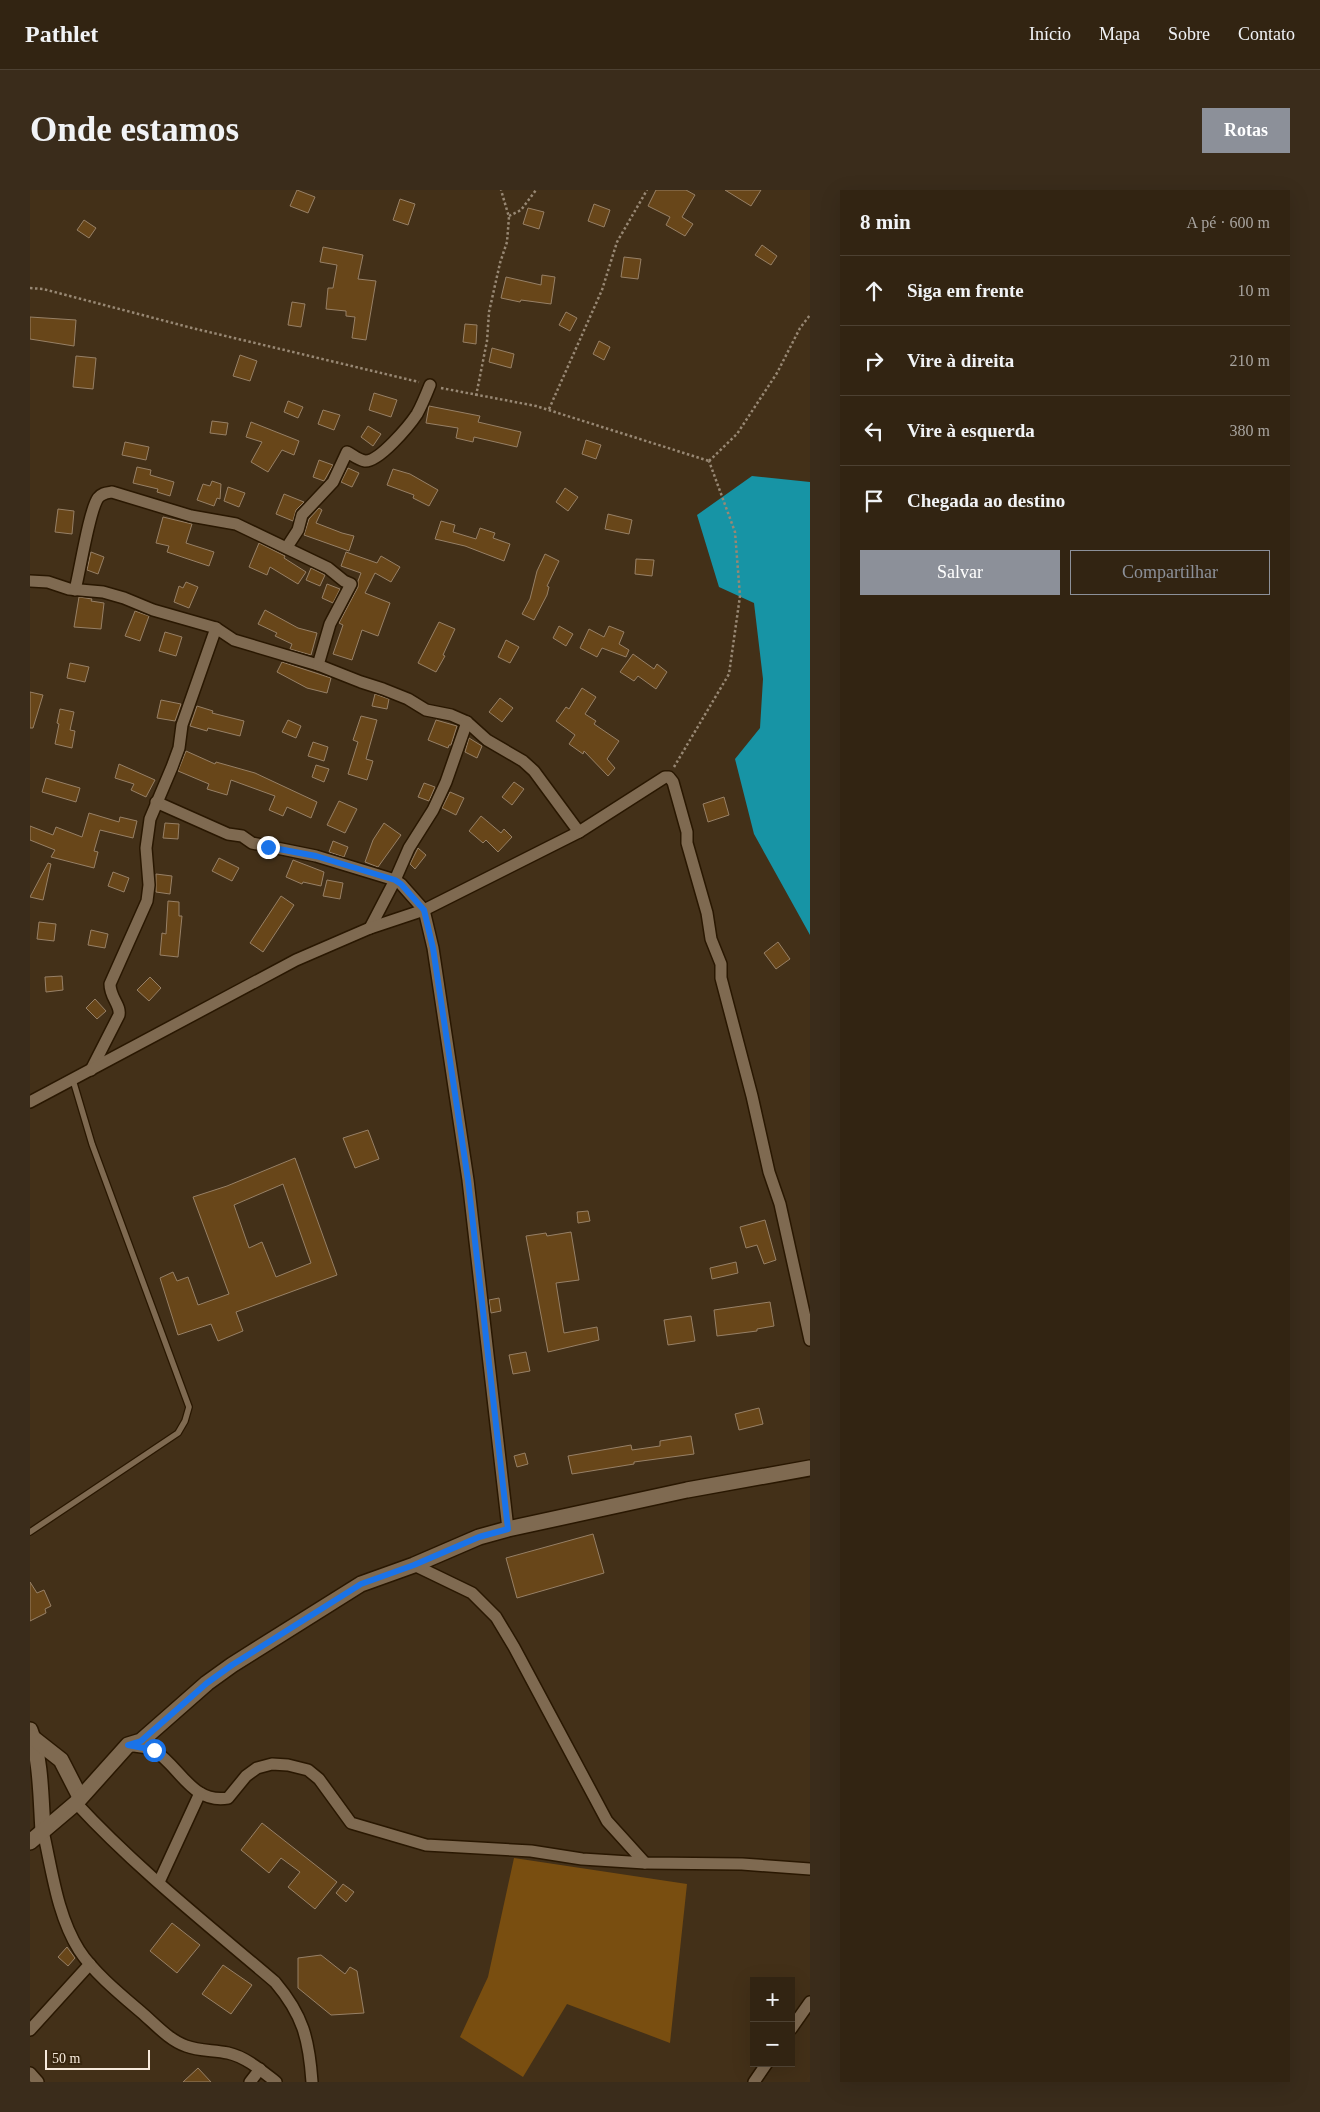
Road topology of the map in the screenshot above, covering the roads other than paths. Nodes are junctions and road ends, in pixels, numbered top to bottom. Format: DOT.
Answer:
graph roads {
  1 [pos="430,385"];
  2 [pos="288,547"];
  3 [pos="30,581"];
  4 [pos="76,590"];
  5 [pos="216,628"];
  6 [pos="318,665"];
  7 [pos="467,722"];
  8 [pos="156,802"];
  9 [pos="578,832"];
  10 [pos="395,880"];
  11 [pos="424,910"];
  12 [pos="370,928"];
  13 [pos="91,1070"];
  14 [pos="73,1080"];
  15 [pos="30,1102"];
  16 [pos="810,1340"];
  17 [pos="810,1468"];
  18 [pos="508,1529"];
  19 [pos="30,1532"];
  20 [pos="414,1565"];
  21 [pos="32,1734"];
  22 [pos="128,1745"];
  23 [pos="200,1793"];
  24 [pos="78,1800"];
  25 [pos="43,1831"];
  26 [pos="30,1842"];
  27 [pos="645,1863"];
  28 [pos="810,1869"];
  29 [pos="159,1882"];
  30 [pos="90,1964"];
  31 [pos="810,2002"];
  32 [pos="795,2023"];
  33 [pos="30,2030"];
  34 [pos="764,2067"];
  35 [pos="260,2069"];
  36 [pos="30,2073"];
  37 [pos="38,2082"];
  38 [pos="250,2082"];
  39 [pos="276,2082"];
  40 [pos="312,2082"];
  41 [pos="754,2082"];
  1 -- 2 [label="street"];
  2 -- 4 [label="street"];
  2 -- 6 [label="street"];
  3 -- 4 [label="street"];
  4 -- 5 [label="street"];
  5 -- 6 [label="street"];
  5 -- 8 [label="street"];
  6 -- 7 [label="street"];
  7 -- 9 [label="street"];
  7 -- 10 [label="street"];
  8 -- 10 [label="street"];
  8 -- 13 [label="street"];
  9 -- 11 [label="street"];
  9 -- 16 [label="street"];
  10 -- 11 [label="street"];
  10 -- 12 [label="street"];
  11 -- 12 [label="street"];
  11 -- 18 [label="street"];
  12 -- 13 [label="street"];
  13 -- 14 [label="street"];
  14 -- 15 [label="street"];
  14 -- 19 [label="lane"];
  17 -- 18 [label="street"];
  18 -- 20 [label="street"];
  20 -- 22 [label="street"];
  20 -- 27 [label="street"];
  21 -- 24 [label="street"];
  21 -- 25 [label="street"];
  22 -- 23 [label="street"];
  22 -- 24 [label="street"];
  23 -- 27 [label="street"];
  23 -- 29 [label="street"];
  24 -- 25 [label="street"];
  24 -- 29 [label="street"];
  25 -- 26 [label="street"];
  25 -- 30 [label="street"];
  27 -- 28 [label="street"];
  29 -- 40 [label="street"];
  30 -- 33 [label="street"];
  30 -- 35 [label="street"];
  31 -- 32 [label="street"];
  34 -- 41 [label="street"];
  35 -- 38 [label="street"];
  35 -- 39 [label="street"];
  36 -- 37 [label="street"];
}
